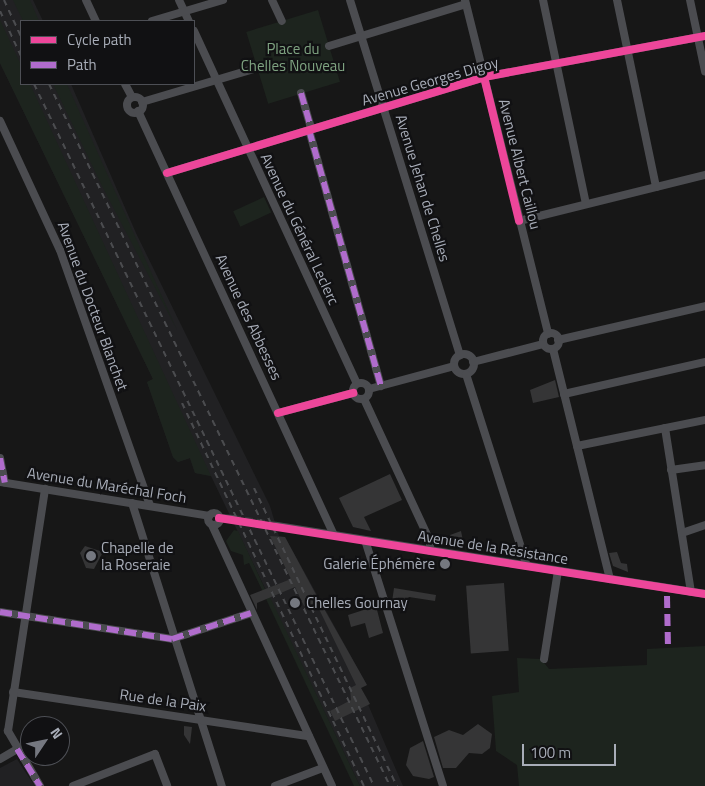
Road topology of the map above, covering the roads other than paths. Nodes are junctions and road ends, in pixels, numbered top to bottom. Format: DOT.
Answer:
graph roads {
  1 [pos="86,0"];
  2 [pos="179,0"];
  3 [pos="223,0"];
  4 [pos="272,0"];
  5 [pos="350,0"];
  6 [pos="543,0"];
  7 [pos="617,0"];
  8 [pos="690,0"];
  9 [pos="465,2"];
  10 [pos="185,12"];
  11 [pos="96,20"];
  12 [pos="156,20"];
  13 [pos="189,20"];
  14 [pos="282,21"];
  15 [pos="195,33"];
  16 [pos="361,36"];
  17 [pos="701,36"];
  18 [pos="329,46"];
  19 [pos="627,51"];
  20 [pos="556,64"];
  21 [pos="257,68"];
  22 [pos="705,71"];
  23 [pos="484,77"];
  24 [pos="216,80"];
  25 [pos="126,85"];
  26 [pos="301,93"];
  27 [pos="132,97"];
  28 [pos="142,102"];
  29 [pos="384,108"];
  30 [pos="138,112"];
  31 [pos="0,121"];
  32 [pos="310,130"];
  33 [pos="248,148"];
  34 [pos="167,173"];
  35 [pos="705,175"];
  36 [pos="656,187"];
  37 [pos="586,204"];
  38 [pos="519,221"];
  39 [pos="705,306"];
  40 [pos="548,334"];
  41 [pos="558,340"];
  42 [pos="543,344"];
  43 [pos="553,349"];
  44 [pos="460,355"];
  45 [pos="474,362"];
  46 [pos="705,362"];
  47 [pos="454,366"];
  48 [pos="466,374"];
  49 [pos="357,383"];
  50 [pos="381,386"];
  51 [pos="369,389"];
  52 [pos="353,393"];
  53 [pos="564,394"];
  54 [pos="364,399"];
  55 [pos="278,413"];
  56 [pos="705,420"];
  57 [pos="665,428"];
  58 [pos="577,446"];
  59 [pos="0,458"];
  60 [pos="705,465"];
  61 [pos="671,470"];
  62 [pos="2,482"];
  63 [pos="45,489"];
  64 [pos="132,503"];
  65 [pos="150,505"];
  66 [pos="209,516"];
  67 [pos="220,518"];
  68 [pos="233,519"];
  69 [pos="212,525"];
  70 [pos="705,525"];
  71 [pos="277,526"];
  72 [pos="682,533"];
  73 [pos="334,535"];
  74 [pos="365,540"];
  75 [pos="430,551"];
  76 [pos="527,566"];
  77 [pos="558,571"];
  78 [pos="610,579"];
  79 [pos="692,592"];
  80 [pos="705,594"];
  81 [pos="0,612"];
  82 [pos="251,613"];
  83 [pos="25,616"];
  84 [pos="175,638"];
  85 [pos="544,659"];
  86 [pos="13,692"];
  87 [pos="201,719"];
  88 [pos="309,736"];
  89 [pos="17,749"];
  90 [pos="0,759"];
  91 [pos="323,768"];
  92 [pos="40,786"];
  93 [pos="73,786"];
  94 [pos="168,786"];
  95 [pos="222,786"];
  96 [pos="276,786"];
  97 [pos="332,786"];
  98 [pos="443,786"];
  1 -- 11 [label="street"];
  2 -- 10 [label="street"];
  3 -- 10 [label="street"];
  4 -- 14 [label="street"];
  5 -- 16 [label="street, Avenue Jehan de Chelles"];
  6 -- 20 [label="street"];
  7 -- 19 [label="street"];
  8 -- 17 [label="street"];
  9 -- 16 [label="street"];
  9 -- 23 [label="street, Avenue Albert Caillou"];
  10 -- 12 [label="street"];
  10 -- 13 [label="street"];
  15 -- 24 [label="street, Avenue du Général Leclerc"];
  16 -- 18 [label="street"];
  16 -- 29 [label="street, Avenue Jehan de Chelles"];
  17 -- 19 [label="street, Avenue Georges Digoy"];
  17 -- 22 [label="street"];
  19 -- 20 [label="street, Avenue Georges Digoy"];
  19 -- 36 [label="street"];
  20 -- 23 [label="street, Avenue Georges Digoy"];
  20 -- 37 [label="street"];
  21 -- 24 [label="street"];
  23 -- 29 [label="street, Avenue Georges Digoy"];
  23 -- 38 [label="street, Avenue Albert Caillou"];
  24 -- 28 [label="street"];
  24 -- 33 [label="street, Avenue du Général Leclerc"];
  25 -- 27 [label="street"];
  26 -- 32 [label="street"];
  27 -- 28 [label="street"];
  27 -- 30 [label="street, Avenue des Abbesses"];
  28 -- 30 [label="street"];
  29 -- 32 [label="street, Avenue Georges Digoy"];
  29 -- 44 [label="street, Avenue Jehan de Chelles"];
  30 -- 34 [label="street, Avenue des Abbesses"];
  31 -- 65 [label="street, Avenue du Docteur Blanchet"];
  32 -- 33 [label="street, Avenue Georges Digoy"];
  32 -- 50 [label="street"];
  33 -- 34 [label="street, Avenue Georges Digoy"];
  33 -- 49 [label="street, Avenue du Général Leclerc"];
  34 -- 55 [label="street, Avenue des Abbesses"];
  35 -- 36 [label="street"];
  36 -- 37 [label="street"];
  37 -- 38 [label="street"];
  38 -- 40 [label="street, Avenue Albert Caillou"];
  39 -- 41 [label="street"];
  40 -- 41 [label="street"];
  40 -- 42 [label="street"];
  41 -- 43 [label="street"];
  42 -- 43 [label="street"];
  42 -- 45 [label="street"];
  43 -- 53 [label="street"];
  44 -- 45 [label="street"];
  44 -- 47 [label="street"];
  45 -- 48 [label="street"];
  46 -- 53 [label="street"];
  47 -- 48 [label="street"];
  47 -- 50 [label="street"];
  48 -- 76 [label="street"];
  49 -- 51 [label="street"];
  49 -- 52 [label="street"];
  50 -- 51 [label="street"];
  51 -- 54 [label="street"];
  52 -- 54 [label="street"];
  52 -- 55 [label="street"];
  53 -- 58 [label="street"];
  54 -- 75 [label="street"];
  55 -- 73 [label="street, Avenue des Abbesses"];
  56 -- 57 [label="street"];
  57 -- 58 [label="street"];
  57 -- 61 [label="street"];
  58 -- 78 [label="street"];
  59 -- 62 [label="street"];
  60 -- 61 [label="street"];
  61 -- 72 [label="street"];
  62 -- 63 [label="street, Avenue du Maréchal Foch"];
  63 -- 64 [label="street, Avenue du Maréchal Foch"];
  63 -- 83 [label="street"];
  64 -- 65 [label="street, Avenue du Maréchal Foch"];
  64 -- 84 [label="street"];
  65 -- 66 [label="street, Avenue du Maréchal Foch"];
  66 -- 67 [label="street, Avenue du Maréchal Foch"];
  66 -- 69 [label="street"];
  67 -- 68 [label="street, Avenue du Maréchal Foch"];
  67 -- 69 [label="street"];
  69 -- 82 [label="street"];
  70 -- 72 [label="street"];
  71 -- 73 [label="street, Avenue de la Résistance"];
  72 -- 79 [label="street"];
  73 -- 74 [label="street, Avenue de la Résistance"];
  74 -- 75 [label="street, Avenue de la Résistance"];
  74 -- 98 [label="street"];
  75 -- 76 [label="street, Avenue de la Résistance"];
  76 -- 77 [label="street, Avenue de la Résistance"];
  77 -- 78 [label="street, Avenue de la Résistance"];
  77 -- 85 [label="street"];
  78 -- 79 [label="street, Avenue de la Résistance"];
  79 -- 80 [label="street, Avenue de la Résistance"];
  81 -- 83 [label="street"];
  82 -- 84 [label="street"];
  82 -- 88 [label="street"];
  83 -- 84 [label="street"];
  83 -- 86 [label="street"];
  84 -- 87 [label="street"];
  86 -- 87 [label="street, Rue de la Paix"];
  86 -- 89 [label="street"];
  87 -- 88 [label="street, Rue de la Paix"];
  87 -- 95 [label="street"];
  88 -- 91 [label="street"];
  89 -- 90 [label="street"];
  89 -- 92 [label="street"];
  91 -- 96 [label="street"];
  91 -- 97 [label="street"];
  93 -- 94 [label="street"];
}
